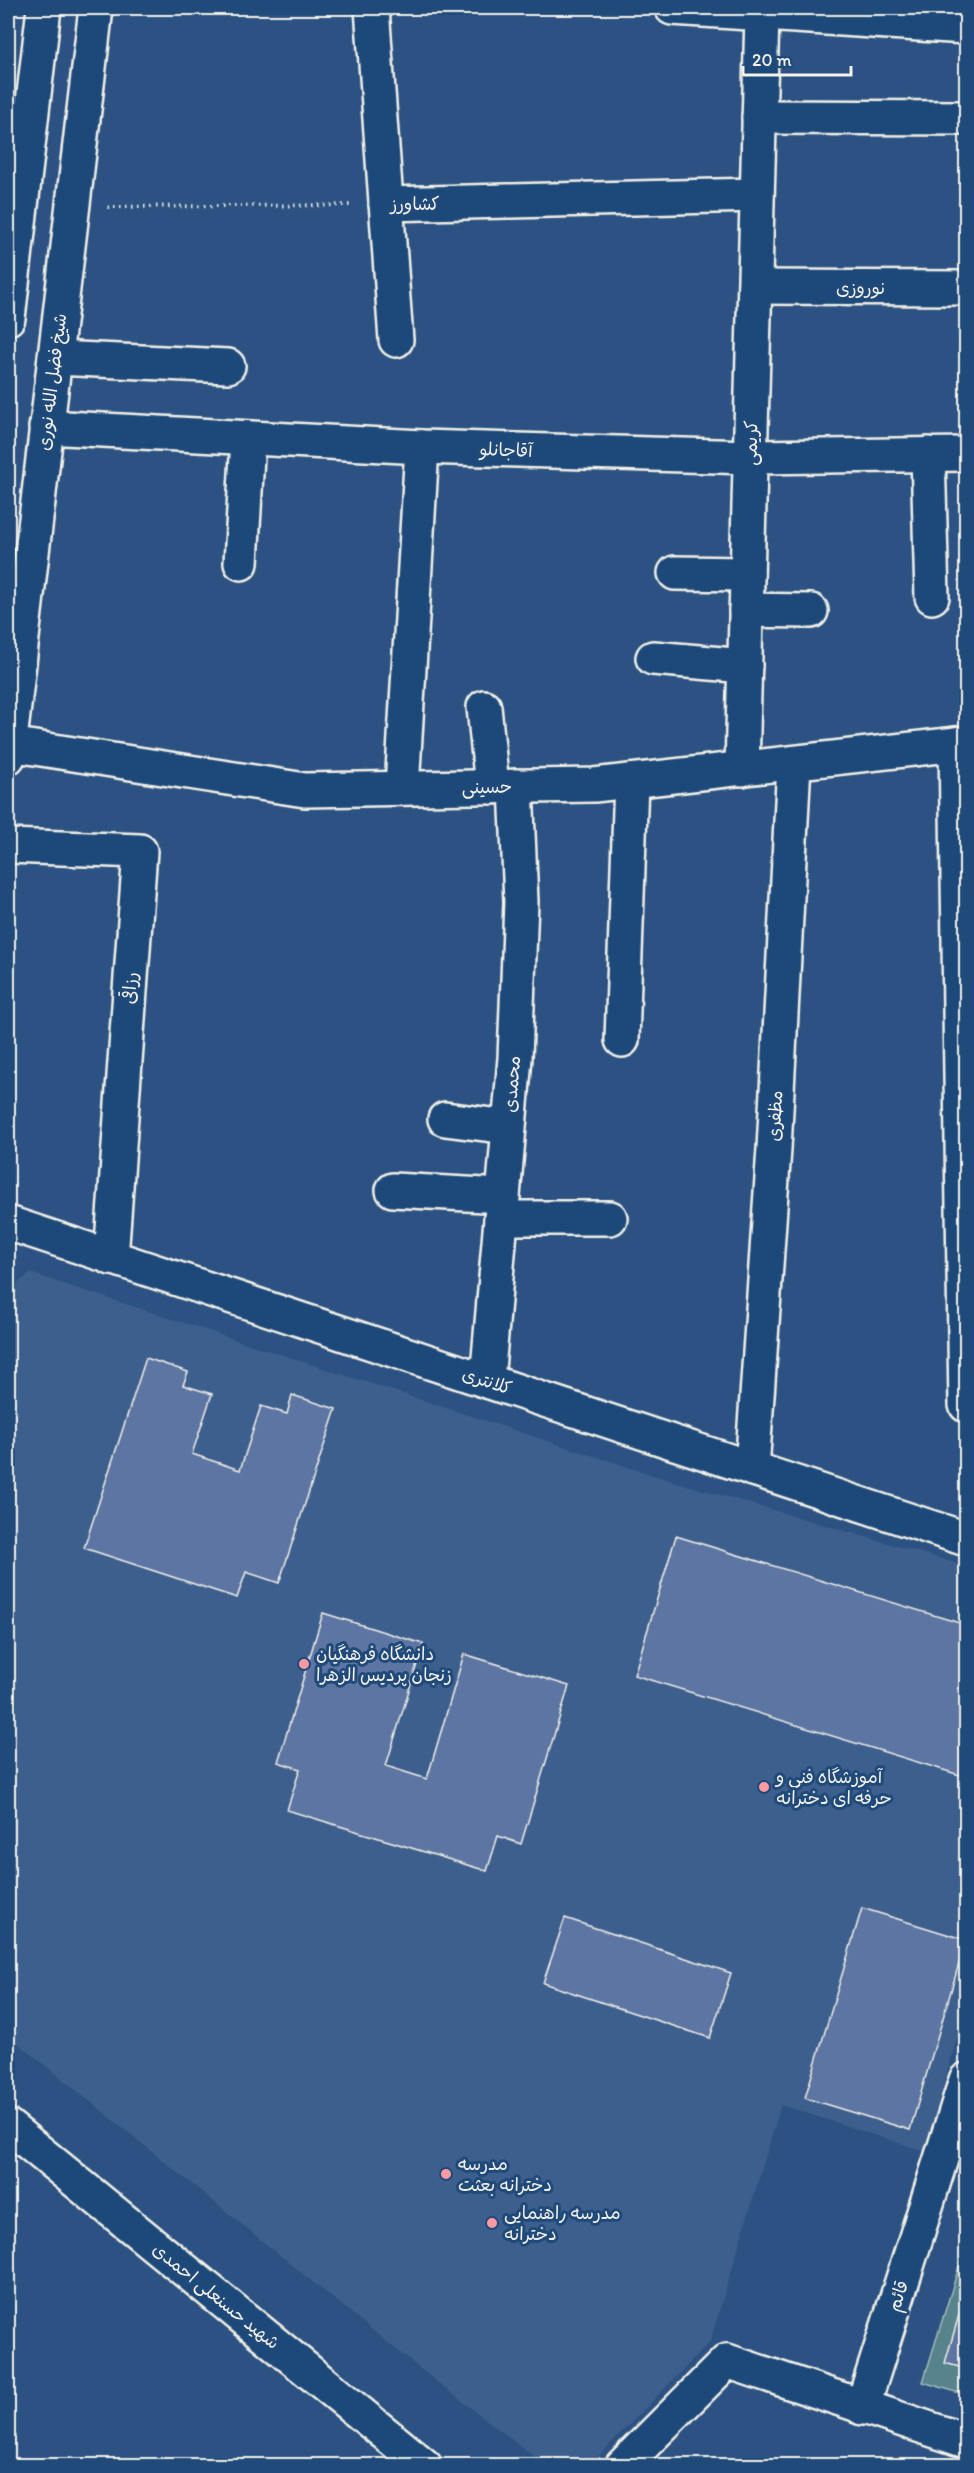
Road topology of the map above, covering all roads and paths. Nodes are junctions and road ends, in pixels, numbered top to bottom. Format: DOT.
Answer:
graph roads {
  1 [pos="44,8"];
  2 [pos="96,8"];
  3 [pos="372,8"];
  4 [pos="672,8"];
  5 [pos="762,14"];
  6 [pos="966,27"];
  7 [pos="759,117"];
  8 [pos="966,118"];
  9 [pos="757,195"];
  10 [pos="386,204"];
  11 [pos="72,207"];
  12 [pos="754,288"];
  13 [pos="966,288"];
  14 [pos="8,318"];
  15 [pos="396,340"];
  16 [pos="55,358"];
  17 [pos="228,366"];
  18 [pos="46,427"];
  19 [pos="248,438"];
  20 [pos="422,447"];
  21 [pos="928,454"];
  22 [pos="966,454"];
  23 [pos="750,457"];
  24 [pos="241,563"];
  25 [pos="675,573"];
  26 [pos="747,574"];
  27 [pos="932,597"];
  28 [pos="746,610"];
  29 [pos="811,611"];
  30 [pos="653,658"];
  31 [pos="745,666"];
  32 [pos="484,707"];
  33 [pos="961,744"];
  34 [pos="8,750"];
  35 [pos="794,763"];
  36 [pos="742,768"];
  37 [pos="631,781"];
  38 [pos="504,787"];
  39 [pos="402,788"];
  40 [pos="8,846"];
  41 [pos="622,1040"];
  42 [pos="445,1119"];
  43 [pos="508,1127"];
  44 [pos="393,1190"];
  45 [pos="502,1207"];
  46 [pos="610,1218"];
  47 [pos="8,1223"];
  48 [pos="111,1258"];
  49 [pos="488,1381"];
  50 [pos="966,1405"];
  51 [pos="752,1468"];
  52 [pos="966,1539"];
  53 [pos="966,2080"];
  54 [pos="8,2126"];
  55 [pos="862,2408"];
  56 [pos="966,2441"];
  57 [pos="425,2466"];
  58 [pos="622,2466"];
  1 -- 14 [label="street"];
  2 -- 11 [label="street, شیخ فضل الله نوری"];
  3 -- 10 [label="street"];
  4 -- 5 [label="street"];
  5 -- 6 [label="street"];
  5 -- 7 [label="street, کریمی"];
  7 -- 8 [label="street"];
  7 -- 9 [label="street, کریمی"];
  9 -- 10 [label="street, کشاورز"];
  9 -- 12 [label="street, کریمی"];
  10 -- 11 [label="path, کشاورز"];
  10 -- 15 [label="street"];
  11 -- 16 [label="street, شیخ فضل الله نوری"];
  12 -- 13 [label="street, نوروزی"];
  12 -- 23 [label="street, کریمی"];
  16 -- 17 [label="street"];
  16 -- 18 [label="street, شیخ فضل الله نوری"];
  18 -- 19 [label="street, آقاجانلو"];
  18 -- 34 [label="street, شیخ فضل الله نوری"];
  19 -- 20 [label="street, آقاجانلو"];
  19 -- 24 [label="street"];
  20 -- 23 [label="street, آقاجانلو"];
  20 -- 39 [label="street"];
  21 -- 22 [label="street, آقاجانلو"];
  21 -- 23 [label="street, آقاجانلو"];
  21 -- 27 [label="street"];
  23 -- 26 [label="street, کریمی"];
  25 -- 26 [label="street"];
  26 -- 28 [label="street, کریمی"];
  28 -- 29 [label="street"];
  28 -- 31 [label="street, کریمی"];
  30 -- 31 [label="street"];
  31 -- 36 [label="street, کریمی"];
  32 -- 38 [label="street, محمدی"];
  33 -- 35 [label="street, حسینی"];
  33 -- 50 [label="street"];
  34 -- 39 [label="street, حسینی"];
  35 -- 36 [label="street, حسینی"];
  35 -- 51 [label="street, مظفری"];
  36 -- 37 [label="street, حسینی"];
  37 -- 38 [label="street, حسینی"];
  37 -- 41 [label="street"];
  38 -- 39 [label="street, حسینی"];
  38 -- 43 [label="street, محمدی"];
  40 -- 48 [label="street, رزاقی"];
  42 -- 43 [label="street"];
  43 -- 45 [label="street, محمدی"];
  44 -- 45 [label="street"];
  45 -- 46 [label="street"];
  45 -- 49 [label="street, محمدی"];
  47 -- 48 [label="street, کلانتری"];
  48 -- 49 [label="street, کلانتری"];
  49 -- 51 [label="street, کلانتری"];
  51 -- 52 [label="street, کلانتری"];
  53 -- 55 [label="street, قائم"];
  54 -- 57 [label="street, شهید حسنعلی احمدی"];
  55 -- 56 [label="street"];
  55 -- 58 [label="street"];
}
